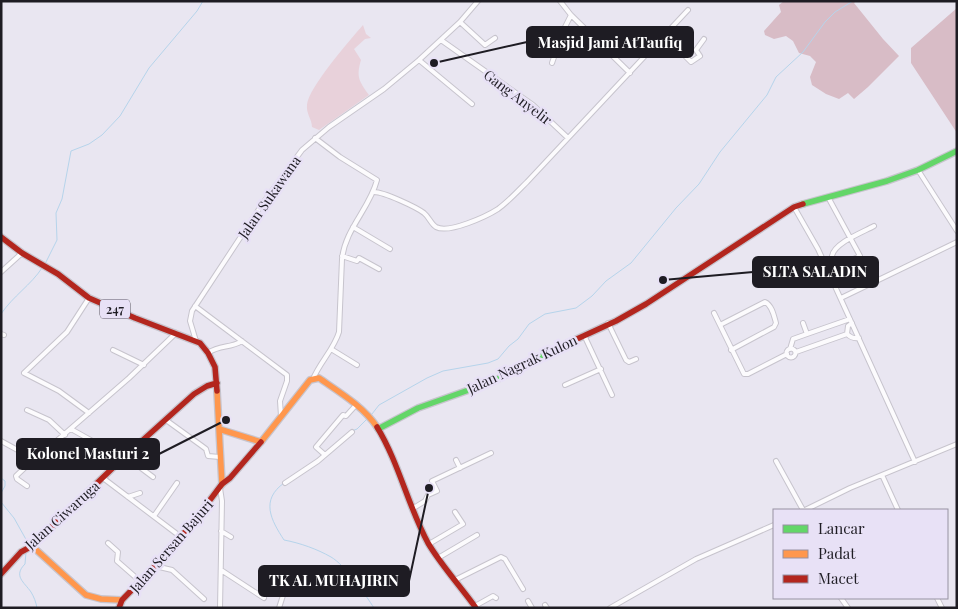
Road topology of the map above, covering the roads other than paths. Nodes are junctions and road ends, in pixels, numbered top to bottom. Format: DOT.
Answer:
graph roads {
  1 [pos="478,1"];
  2 [pos="560,1"];
  3 [pos="688,10"];
  4 [pos="571,15"];
  5 [pos="460,22"];
  6 [pos="664,35"];
  7 [pos="495,38"];
  8 [pos="704,39"];
  9 [pos="441,40"];
  10 [pos="419,60"];
  11 [pos="552,63"];
  12 [pos="630,73"];
  13 [pos="472,104"];
  14 [pos="315,138"];
  15 [pos="568,138"];
  16 [pos="957,151"];
  17 [pos="918,170"];
  18 [pos="374,192"];
  19 [pos="828,197"];
  20 [pos="794,207"];
  21 [pos="874,226"];
  22 [pos="353,227"];
  23 [pos="957,231"];
  24 [pos="1,237"];
  25 [pos="851,238"];
  26 [pos="957,242"];
  27 [pos="390,249"];
  28 [pos="22,253"];
  29 [pos="342,256"];
  30 [pos="379,269"];
  31 [pos="1,272"];
  32 [pos="89,298"];
  33 [pos="841,298"];
  34 [pos="195,306"];
  35 [pos="714,313"];
  36 [pos="851,321"];
  37 [pos="608,323"];
  38 [pos="803,323"];
  39 [pos="720,325"];
  40 [pos="176,332"];
  41 [pos="807,334"];
  42 [pos="847,334"];
  43 [pos="584,335"];
  44 [pos="859,338"];
  45 [pos="196,340"];
  46 [pos="242,341"];
  47 [pos="331,349"];
  48 [pos="790,349"];
  49 [pos="113,350"];
  50 [pos="731,350"];
  51 [pos="796,352"];
  52 [pos="208,353"];
  53 [pos="787,354"];
  54 [pos="636,359"];
  55 [pos="144,365"];
  56 [pos="356,365"];
  57 [pos="601,369"];
  58 [pos="313,379"];
  59 [pos="217,382"];
  60 [pos="565,385"];
  61 [pos="612,395"];
  62 [pos="356,405"];
  63 [pos="27,410"];
  64 [pos="89,413"];
  65 [pos="281,418"];
  66 [pos="166,420"];
  67 [pos="72,429"];
  68 [pos="219,429"];
  69 [pos="378,429"];
  70 [pos="352,432"];
  71 [pos="65,435"];
  72 [pos="1,441"];
  73 [pos="261,442"];
  74 [pos="956,444"];
  75 [pos="957,450"];
  76 [pos="491,453"];
  77 [pos="324,455"];
  78 [pos="124,457"];
  79 [pos="220,457"];
  80 [pos="34,460"];
  81 [pos="456,460"];
  82 [pos="776,461"];
  83 [pos="915,462"];
  84 [pos="460,468"];
  85 [pos="882,476"];
  86 [pos="153,477"];
  87 [pos="103,478"];
  88 [pos="177,483"];
  89 [pos="285,483"];
  90 [pos="27,486"];
  91 [pos="221,486"];
  92 [pos="140,493"];
  93 [pos="128,497"];
  94 [pos="412,509"];
  95 [pos="803,509"];
  96 [pos="806,509"];
  97 [pos="898,509"];
  98 [pos="455,512"];
  99 [pos="154,516"];
  100 [pos="773,525"];
  101 [pos="221,531"];
  102 [pos="478,535"];
  103 [pos="180,537"];
  104 [pos="231,537"];
  105 [pos="108,543"];
  106 [pos="429,544"];
  107 [pos="32,546"];
  108 [pos="438,558"];
  109 [pos="155,566"];
  110 [pos="221,570"];
  111 [pos="1,574"];
  112 [pos="455,580"];
  113 [pos="140,582"];
  114 [pos="286,586"];
  115 [pos="523,590"];
  116 [pos="264,598"];
  117 [pos="496,598"];
  118 [pos="204,599"];
  119 [pos="122,600"];
  120 [pos="528,601"];
  121 [pos="475,607"];
  122 [pos="119,608"];
  123 [pos="220,608"];
  124 [pos="279,608"];
  125 [pos="532,608"];
  126 [pos="610,608"];
  1 -- 5 [label="street, Jalan Sukawana"];
  2 -- 4 [label="street"];
  3 -- 6 [label="street"];
  4 -- 11 [label="street"];
  4 -- 12 [label="street"];
  5 -- 7 [label="street"];
  5 -- 9 [label="street, Jalan Sukawana"];
  6 -- 8 [label="street"];
  6 -- 12 [label="street"];
  9 -- 10 [label="street, Jalan Sukawana"];
  9 -- 15 [label="street, Gang Anyelir"];
  10 -- 13 [label="street"];
  10 -- 14 [label="street, Jalan Sukawana"];
  12 -- 15 [label="street"];
  14 -- 18 [label="street"];
  14 -- 34 [label="street, Jalan Sukawana"];
  15 -- 18 [label="street"];
  16 -- 17 [label="street, Jalan Nagrak Kulon"];
  17 -- 19 [label="street, Jalan Nagrak Kulon"];
  17 -- 23 [label="street"];
  18 -- 22 [label="street"];
  19 -- 20 [label="street, Jalan Nagrak Kulon"];
  19 -- 25 [label="street"];
  20 -- 33 [label="street"];
  20 -- 37 [label="street, Jalan Nagrak Kulon"];
  21 -- 25 [label="street"];
  22 -- 27 [label="street"];
  22 -- 29 [label="street"];
  24 -- 28 [label="street, 247"];
  25 -- 25 [label="street"];
  26 -- 33 [label="street"];
  28 -- 31 [label="street"];
  28 -- 32 [label="street, 247"];
  29 -- 30 [label="street"];
  29 -- 47 [label="street"];
  32 -- 40 [label="street, 247"];
  32 -- 64 [label="street"];
  33 -- 36 [label="street"];
  34 -- 45 [label="street, Jalan Sukawana"];
  34 -- 46 [label="street"];
  35 -- 39 [label="street"];
  36 -- 41 [label="street"];
  36 -- 42 [label="street"];
  36 -- 44 [label="street"];
  37 -- 43 [label="street, Jalan Nagrak Kulon"];
  37 -- 54 [label="street"];
  38 -- 41 [label="street"];
  39 -- 50 [label="street"];
  39 -- 50 [label="street"];
  40 -- 45 [label="street, 247"];
  40 -- 55 [label="street"];
  41 -- 48 [label="street"];
  42 -- 44 [label="street"];
  42 -- 51 [label="street"];
  43 -- 57 [label="street"];
  43 -- 69 [label="street, Jalan Nagrak Kulon"];
  44 -- 83 [label="street"];
  45 -- 52 [label="street, 247"];
  46 -- 52 [label="street"];
  46 -- 65 [label="street"];
  47 -- 56 [label="street"];
  47 -- 58 [label="street"];
  48 -- 51 [label="street"];
  48 -- 53 [label="street"];
  49 -- 55 [label="street"];
  50 -- 53 [label="street"];
  51 -- 53 [label="street"];
  52 -- 59 [label="street, 247"];
  55 -- 64 [label="street"];
  57 -- 60 [label="street"];
  57 -- 61 [label="street"];
  58 -- 62 [label="street"];
  58 -- 65 [label="street, Jalan Sersan Bajuri"];
  59 -- 66 [label="street, Jalan Ciwaruga"];
  59 -- 68 [label="street, 247"];
  62 -- 69 [label="street"];
  62 -- 77 [label="street"];
  63 -- 71 [label="street"];
  64 -- 67 [label="street"];
  65 -- 73 [label="street, Jalan Sersan Bajuri"];
  66 -- 78 [label="street, Jalan Ciwaruga"];
  66 -- 79 [label="street"];
  67 -- 71 [label="street"];
  67 -- 78 [label="street"];
  68 -- 73 [label="street"];
  68 -- 79 [label="street"];
  69 -- 94 [label="street"];
  70 -- 77 [label="street"];
  71 -- 80 [label="street"];
  72 -- 80 [label="street"];
  73 -- 91 [label="street, Jalan Sersan Bajuri"];
  74 -- 75 [label="street"];
  74 -- 83 [label="street"];
  76 -- 84 [label="street"];
  77 -- 89 [label="street"];
  78 -- 86 [label="street"];
  78 -- 87 [label="street, Jalan Ciwaruga"];
  79 -- 91 [label="street"];
  80 -- 90 [label="street"];
  81 -- 84 [label="street"];
  82 -- 95 [label="street"];
  83 -- 85 [label="street"];
  84 -- 94 [label="street"];
  85 -- 96 [label="street"];
  85 -- 97 [label="street"];
  87 -- 93 [label="street"];
  87 -- 107 [label="street, Jalan Ciwaruga"];
  88 -- 99 [label="street"];
  91 -- 101 [label="street"];
  91 -- 103 [label="street, Jalan Sersan Bajuri"];
  92 -- 93 [label="street"];
  93 -- 99 [label="street"];
  94 -- 106 [label="street"];
  98 -- 106 [label="street"];
  99 -- 103 [label="street"];
  100 -- 126 [label="street"];
  101 -- 104 [label="street"];
  101 -- 110 [label="street"];
  102 -- 108 [label="street"];
  103 -- 109 [label="street, Jalan Sersan Bajuri"];
  105 -- 113 [label="street"];
  106 -- 108 [label="street"];
  107 -- 111 [label="street, Jalan Ciwaruga"];
  107 -- 119 [label="street"];
  108 -- 112 [label="street"];
  109 -- 113 [label="street, Jalan Sersan Bajuri"];
  109 -- 118 [label="street"];
  110 -- 116 [label="street"];
  110 -- 123 [label="street"];
  112 -- 115 [label="street"];
  112 -- 121 [label="street"];
  113 -- 119 [label="street, Jalan Sersan Bajuri"];
  114 -- 124 [label="street"];
  117 -- 121 [label="street"];
  119 -- 122 [label="street, Jalan Sersan Bajuri"];
  120 -- 125 [label="street"];
}
